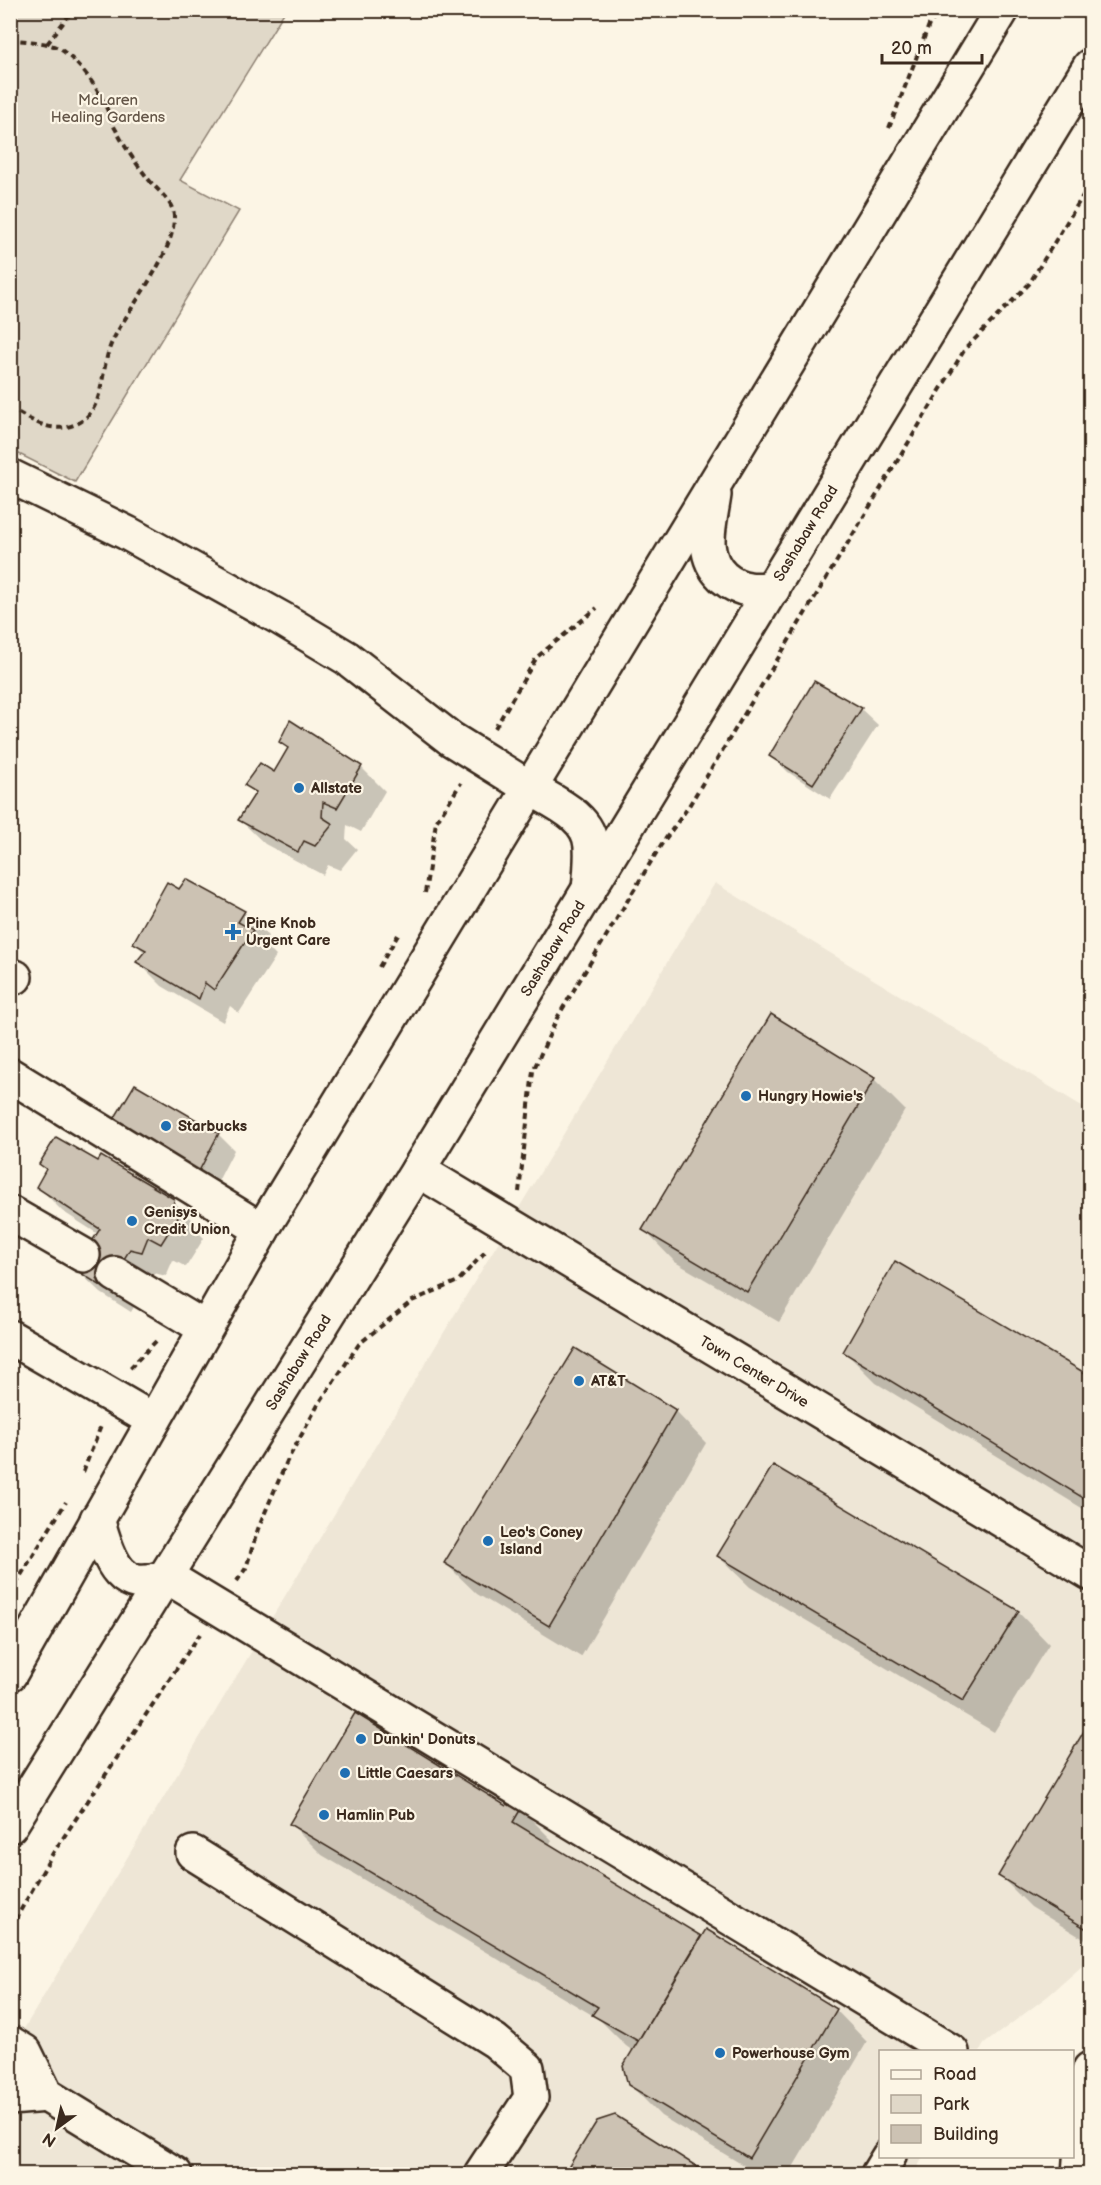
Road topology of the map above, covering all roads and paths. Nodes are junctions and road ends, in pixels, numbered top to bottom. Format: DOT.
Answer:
graph roads {
  1 [pos="73,10"];
  2 [pos="940,10"];
  3 [pos="1002,10"];
  4 [pos="10,39"];
  5 [pos="47,44"];
  6 [pos="1090,66"];
  7 [pos="887,133"];
  8 [pos="1090,184"];
  9 [pos="10,408"];
  10 [pos="10,476"];
  11 [pos="716,482"];
  12 [pos="773,589"];
  13 [pos="602,601"];
  14 [pos="478,757"];
  15 [pos="530,788"];
  16 [pos="589,891"];
  17 [pos="424,895"];
  18 [pos="398,935"];
  19 [pos="385,955"];
  20 [pos="10,1075"];
  21 [pos="418,1170"];
  22 [pos="10,1213"];
  23 [pos="503,1221"];
  24 [pos="262,1230"];
  25 [pos="83,1255"];
  26 [pos="115,1274"];
  27 [pos="205,1328"];
  28 [pos="10,1337"];
  29 [pos="153,1420"];
  30 [pos="97,1519"];
  31 [pos="1090,1573"];
  32 [pos="166,1576"];
  33 [pos="218,1608"];
  34 [pos="10,1674"];
  35 [pos="10,1826"];
  36 [pos="193,1853"];
  37 [pos="10,1929"];
  38 [pos="10,2043"];
  39 [pos="949,2050"];
  40 [pos="1090,2069"];
  41 [pos="46,2095"];
  42 [pos="10,2098"];
  43 [pos="887,2158"];
  44 [pos="175,2175"];
  45 [pos="481,2175"];
  46 [pos="878,2175"];
  47 [pos="1079,2175"];
  1 -- 5 [label="path"];
  2 -- 7 [label="path"];
  3 -- 11 [label="main road"];
  4 -- 5 [label="path"];
  5 -- 9 [label="path"];
  6 -- 12 [label="main road, Sashabaw Road"];
  8 -- 23 [label="path"];
  10 -- 14 [label="main road"];
  11 -- 12 [label="main road"];
  11 -- 15 [label="main road"];
  12 -- 16 [label="main road, Sashabaw Road"];
  13 -- 14 [label="path"];
  14 -- 15 [label="main road"];
  14 -- 17 [label="path"];
  15 -- 16 [label="main road"];
  15 -- 24 [label="main road"];
  16 -- 21 [label="main road, Sashabaw Road"];
  18 -- 19 [label="path"];
  20 -- 24 [label="main road"];
  21 -- 23 [label="main road, Town Center Drive"];
  21 -- 32 [label="main road, Sashabaw Road"];
  22 -- 25 [label="main road"];
  23 -- 31 [label="main road, Town Center Drive"];
  23 -- 33 [label="path"];
  24 -- 27 [label="main road"];
  26 -- 27 [label="main road"];
  27 -- 29 [label="main road"];
  28 -- 29 [label="main road"];
  29 -- 30 [label="main road"];
  30 -- 32 [label="main road"];
  30 -- 34 [label="main road"];
  32 -- 33 [label="main road"];
  32 -- 35 [label="main road, Sashabaw Road"];
  33 -- 37 [label="path"];
  33 -- 39 [label="main road"];
  36 -- 45 [label="main road"];
  38 -- 41 [label="main road"];
  40 -- 47 [label="main road"];
  41 -- 42 [label="main road"];
  41 -- 44 [label="main road"];
  43 -- 46 [label="main road"];
}
